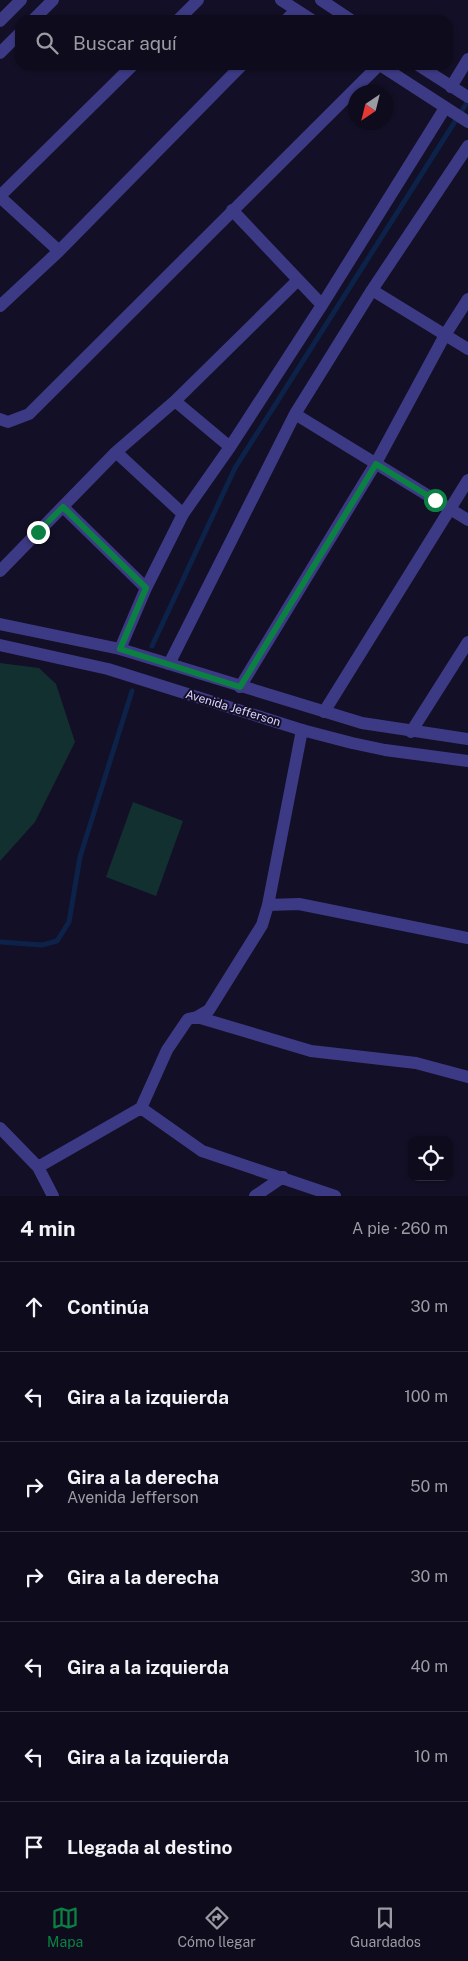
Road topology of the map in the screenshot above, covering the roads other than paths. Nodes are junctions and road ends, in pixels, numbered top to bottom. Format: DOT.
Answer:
graph roads {
  1 [pos="21,0"];
  2 [pos="53,0"];
  3 [pos="198,0"];
  4 [pos="281,0"];
  5 [pos="321,0"];
  6 [pos="296,10"];
  7 [pos="38,15"];
  8 [pos="183,15"];
  9 [pos="291,15"];
  10 [pos="304,15"];
  11 [pos="344,15"];
  12 [pos="0,21"];
  13 [pos="15,38"];
  14 [pos="0,53"];
  15 [pos="468,58"];
  16 [pos="128,70"];
  17 [pos="237,70"];
  18 [pos="374,70"];
  19 [pos="387,70"];
  20 [pos="426,70"];
  21 [pos="451,87"];
  22 [pos="468,97"];
  23 [pos="445,108"];
  24 [pos="468,122"];
  25 [pos="468,146"];
  26 [pos="0,196"];
  27 [pos="232,210"];
  28 [pos="59,251"];
  29 [pos="298,280"];
  30 [pos="372,290"];
  31 [pos="468,298"];
  32 [pos="322,304"];
  33 [pos="0,306"];
  34 [pos="445,335"];
  35 [pos="468,349"];
  36 [pos="175,401"];
  37 [pos="295,414"];
  38 [pos="0,419"];
  39 [pos="230,447"];
  40 [pos="116,452"];
  41 [pos="376,464"];
  42 [pos="468,480"];
  43 [pos="63,507"];
  44 [pos="450,509"];
  45 [pos="183,514"];
  46 [pos="468,520"];
  47 [pos="0,571"];
  48 [pos="146,588"];
  49 [pos="0,624"];
  50 [pos="468,642"];
  51 [pos="0,645"];
  52 [pos="120,649"];
  53 [pos="169,664"];
  54 [pos="240,687"];
  55 [pos="324,712"];
  56 [pos="302,730"];
  57 [pos="411,732"];
  58 [pos="468,739"];
  59 [pos="468,760"];
  60 [pos="268,905"];
  61 [pos="468,938"];
  62 [pos="197,1017"];
  63 [pos="468,1077"];
  64 [pos="141,1108"];
  65 [pos="0,1128"];
  66 [pos="38,1168"];
  67 [pos="283,1177"];
  68 [pos="53,1196"];
  69 [pos="255,1196"];
  70 [pos="335,1196"];
  1 -- 12 [label="street"];
  2 -- 7 [label="street"];
  3 -- 8 [label="street"];
  4 -- 6 [label="street"];
  5 -- 11 [label="street"];
  6 -- 9 [label="street"];
  6 -- 10 [label="street"];
  13 -- 14 [label="street"];
  15 -- 21 [label="street"];
  16 -- 26 [label="street"];
  17 -- 28 [label="street"];
  18 -- 27 [label="street"];
  19 -- 23 [label="street"];
  20 -- 21 [label="street"];
  21 -- 22 [label="street"];
  23 -- 24 [label="street"];
  23 -- 32 [label="street"];
  25 -- 30 [label="street"];
  26 -- 28 [label="street"];
  27 -- 29 [label="street"];
  27 -- 38 [label="street"];
  28 -- 33 [label="street"];
  29 -- 32 [label="street"];
  29 -- 36 [label="street"];
  30 -- 34 [label="street"];
  30 -- 37 [label="street"];
  31 -- 34 [label="street"];
  32 -- 39 [label="street"];
  34 -- 35 [label="street"];
  34 -- 41 [label="street"];
  36 -- 39 [label="street"];
  36 -- 40 [label="street"];
  37 -- 41 [label="street"];
  37 -- 53 [label="street"];
  39 -- 45 [label="street"];
  40 -- 43 [label="street"];
  40 -- 45 [label="street"];
  41 -- 44 [label="street"];
  41 -- 54 [label="street"];
  42 -- 44 [label="street"];
  43 -- 47 [label="street"];
  43 -- 48 [label="street"];
  44 -- 46 [label="street"];
  44 -- 55 [label="street"];
  45 -- 48 [label="street"];
  48 -- 52 [label="street"];
  49 -- 52 [label="street, Avenida Jefferson"];
  50 -- 57 [label="street"];
  51 -- 56 [label="street, Avenida Jefferson"];
  52 -- 53 [label="street, Avenida Jefferson"];
  53 -- 54 [label="street, Avenida Jefferson"];
  54 -- 55 [label="street, Avenida Jefferson"];
  55 -- 57 [label="street, Avenida Jefferson"];
  56 -- 59 [label="street, Avenida Jefferson"];
  56 -- 60 [label="street"];
  57 -- 58 [label="street, Avenida Jefferson"];
  60 -- 61 [label="street"];
  60 -- 62 [label="street"];
  62 -- 63 [label="street"];
  62 -- 64 [label="street"];
  64 -- 66 [label="street"];
  64 -- 67 [label="street"];
  65 -- 66 [label="street"];
  66 -- 68 [label="street"];
  67 -- 69 [label="street"];
  67 -- 70 [label="street"];
}
